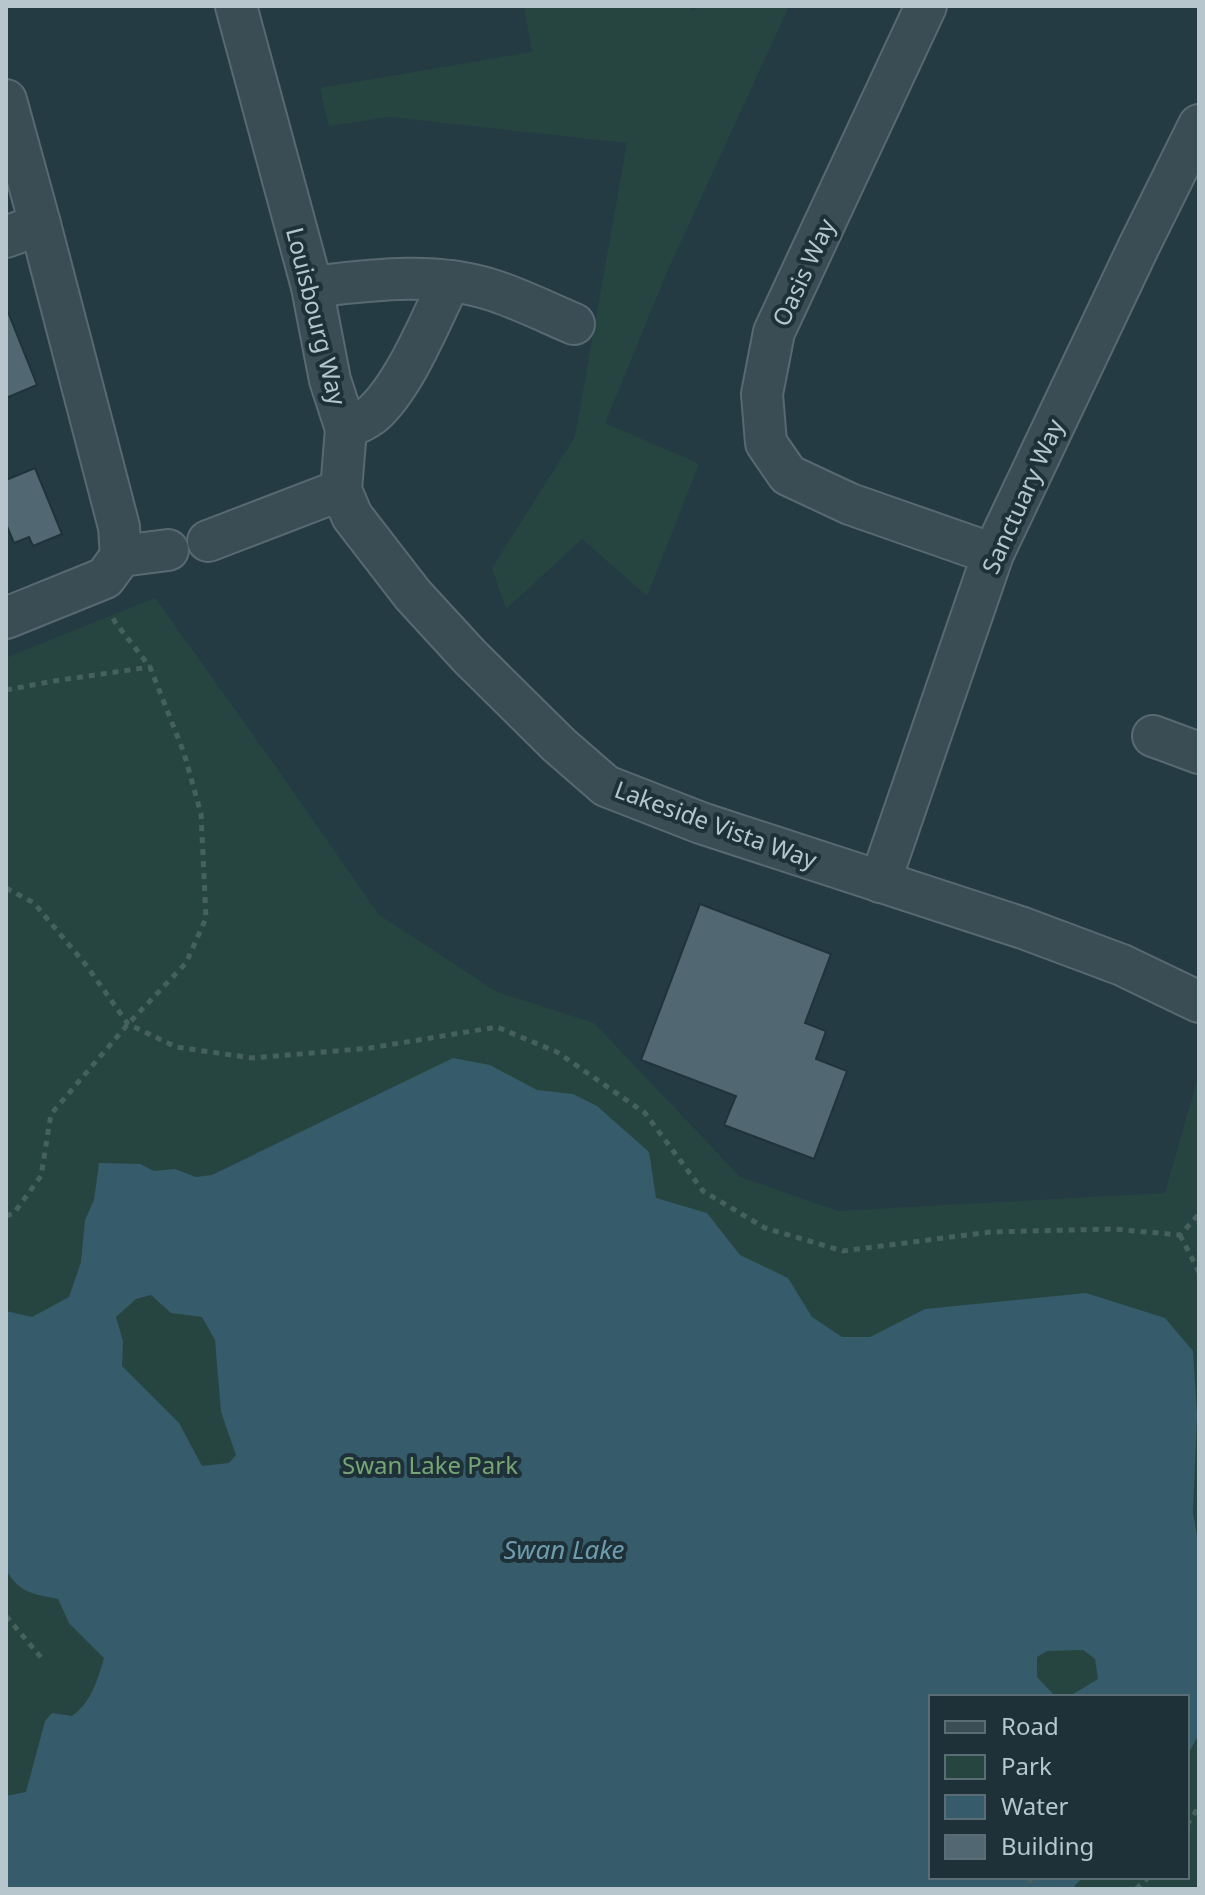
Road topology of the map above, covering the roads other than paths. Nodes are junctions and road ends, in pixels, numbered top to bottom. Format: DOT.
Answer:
graph roads {
  1 [pos="236,6"];
  2 [pos="926,6"];
  3 [pos="6,100"];
  4 [pos="1199,125"];
  5 [pos="23,230"];
  6 [pos="450,281"];
  7 [pos="312,287"];
  8 [pos="574,324"];
  9 [pos="346,429"];
  10 [pos="341,490"];
  11 [pos="208,541"];
  12 [pos="168,550"];
  13 [pos="993,554"];
  14 [pos="108,569"];
  15 [pos="6,618"];
  16 [pos="1153,736"];
  17 [pos="1199,753"];
  18 [pos="880,882"];
  19 [pos="1199,1002"];
  1 -- 7 [label="street, Louisbourg Way"];
  2 -- 13 [label="street, Oasis Way"];
  3 -- 5 [label="street"];
  4 -- 13 [label="street, Sanctuary Way"];
  5 -- 14 [label="street"];
  6 -- 7 [label="street"];
  6 -- 8 [label="street"];
  6 -- 9 [label="street"];
  7 -- 9 [label="street, Louisbourg Way"];
  9 -- 10 [label="street, Louisbourg Way"];
  10 -- 11 [label="street"];
  10 -- 18 [label="street, Lakeside Vista Way"];
  12 -- 14 [label="street"];
  13 -- 18 [label="street, Sanctuary Way"];
  14 -- 15 [label="street"];
  16 -- 17 [label="street"];
  18 -- 19 [label="street, Lakeside Vista Way"];
}
